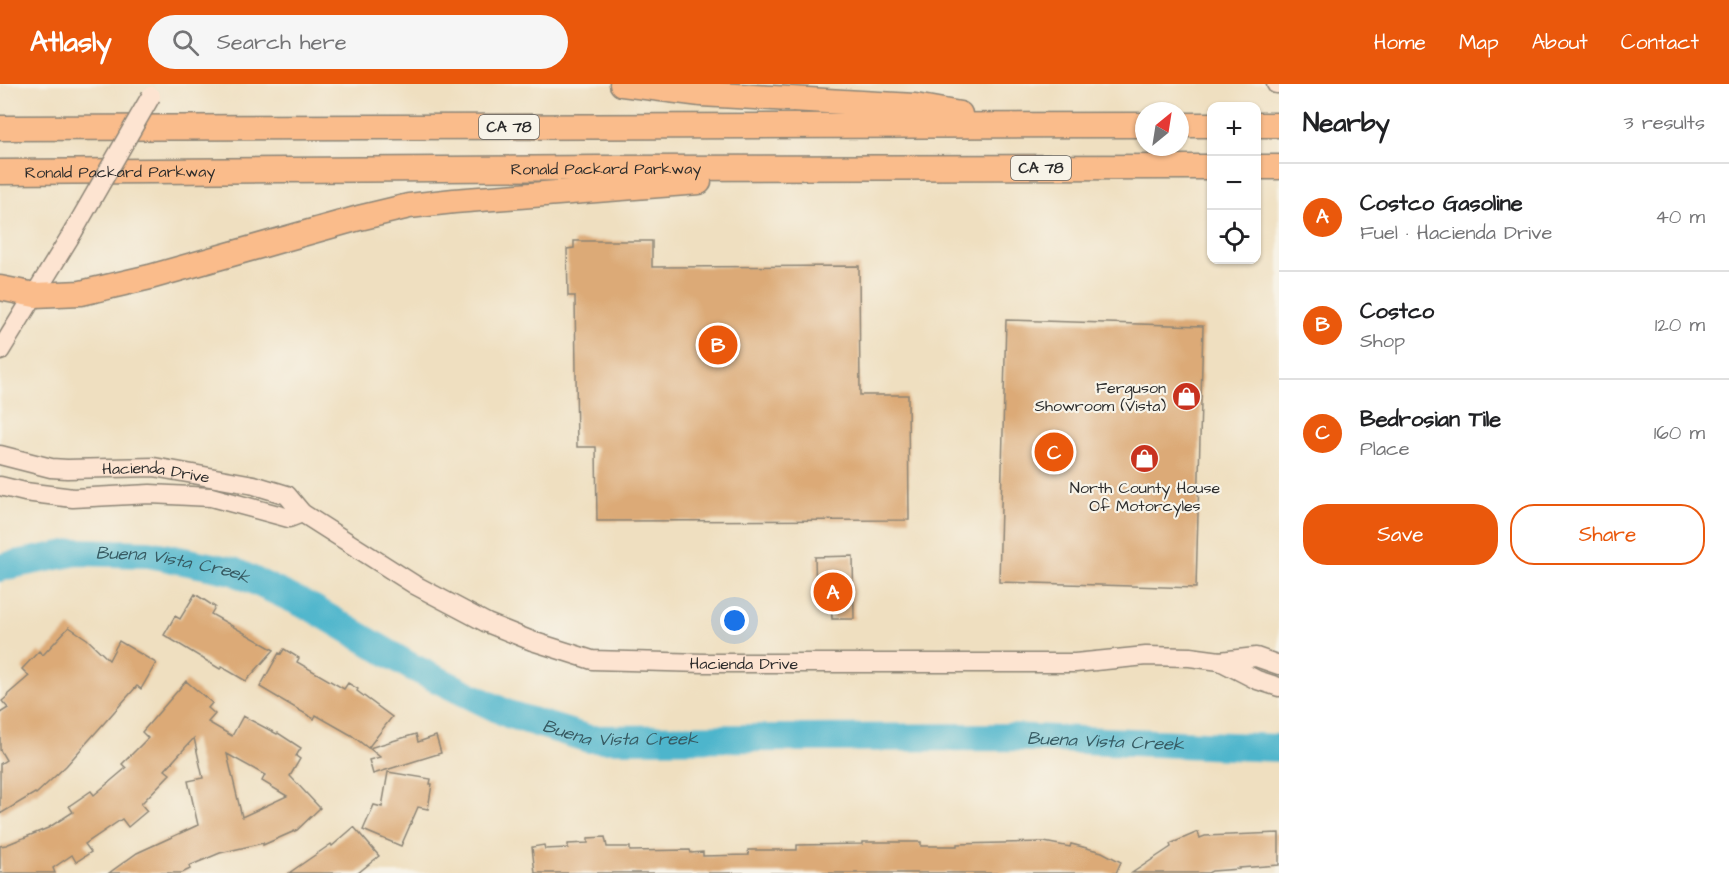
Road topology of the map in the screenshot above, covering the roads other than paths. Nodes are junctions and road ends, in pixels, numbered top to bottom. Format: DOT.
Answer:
graph roads {
  1 [pos="622,84"];
  2 [pos="154,90"];
  3 [pos="1261,124"];
  4 [pos="1279,124"];
  5 [pos="1019,125"];
  6 [pos="1135,125"];
  7 [pos="1189,125"];
  8 [pos="1207,125"];
  9 [pos="0,128"];
  10 [pos="1207,167"];
  11 [pos="1261,167"];
  12 [pos="1279,167"];
  13 [pos="871,168"];
  14 [pos="0,172"];
  15 [pos="0,288"];
  16 [pos="35,295"];
  17 [pos="0,351"];
  18 [pos="0,455"];
  19 [pos="0,486"];
  20 [pos="302,513"];
  21 [pos="1220,661"];
  22 [pos="1279,664"];
  23 [pos="1279,687"];
  1 -- 5 [label="highway"];
  2 -- 16 [label="main road, bridge"];
  3 -- 4 [label="highway"];
  5 -- 6 [label="highway, CA 78"];
  5 -- 9 [label="highway, CA 78"];
  7 -- 8 [label="highway"];
  10 -- 13 [label="highway, Ronald Packard Parkway / CA 78"];
  11 -- 12 [label="highway"];
  13 -- 14 [label="highway, Ronald Packard Parkway / CA 78"];
  13 -- 16 [label="highway"];
  15 -- 16 [label="highway"];
  16 -- 17 [label="main road"];
  18 -- 20 [label="main road, Hacienda Drive"];
  19 -- 20 [label="main road, Hacienda Drive"];
  20 -- 21 [label="main road, Hacienda Drive"];
  21 -- 22 [label="main road, Hacienda Drive"];
  21 -- 23 [label="main road, Hacienda Drive"];
}
